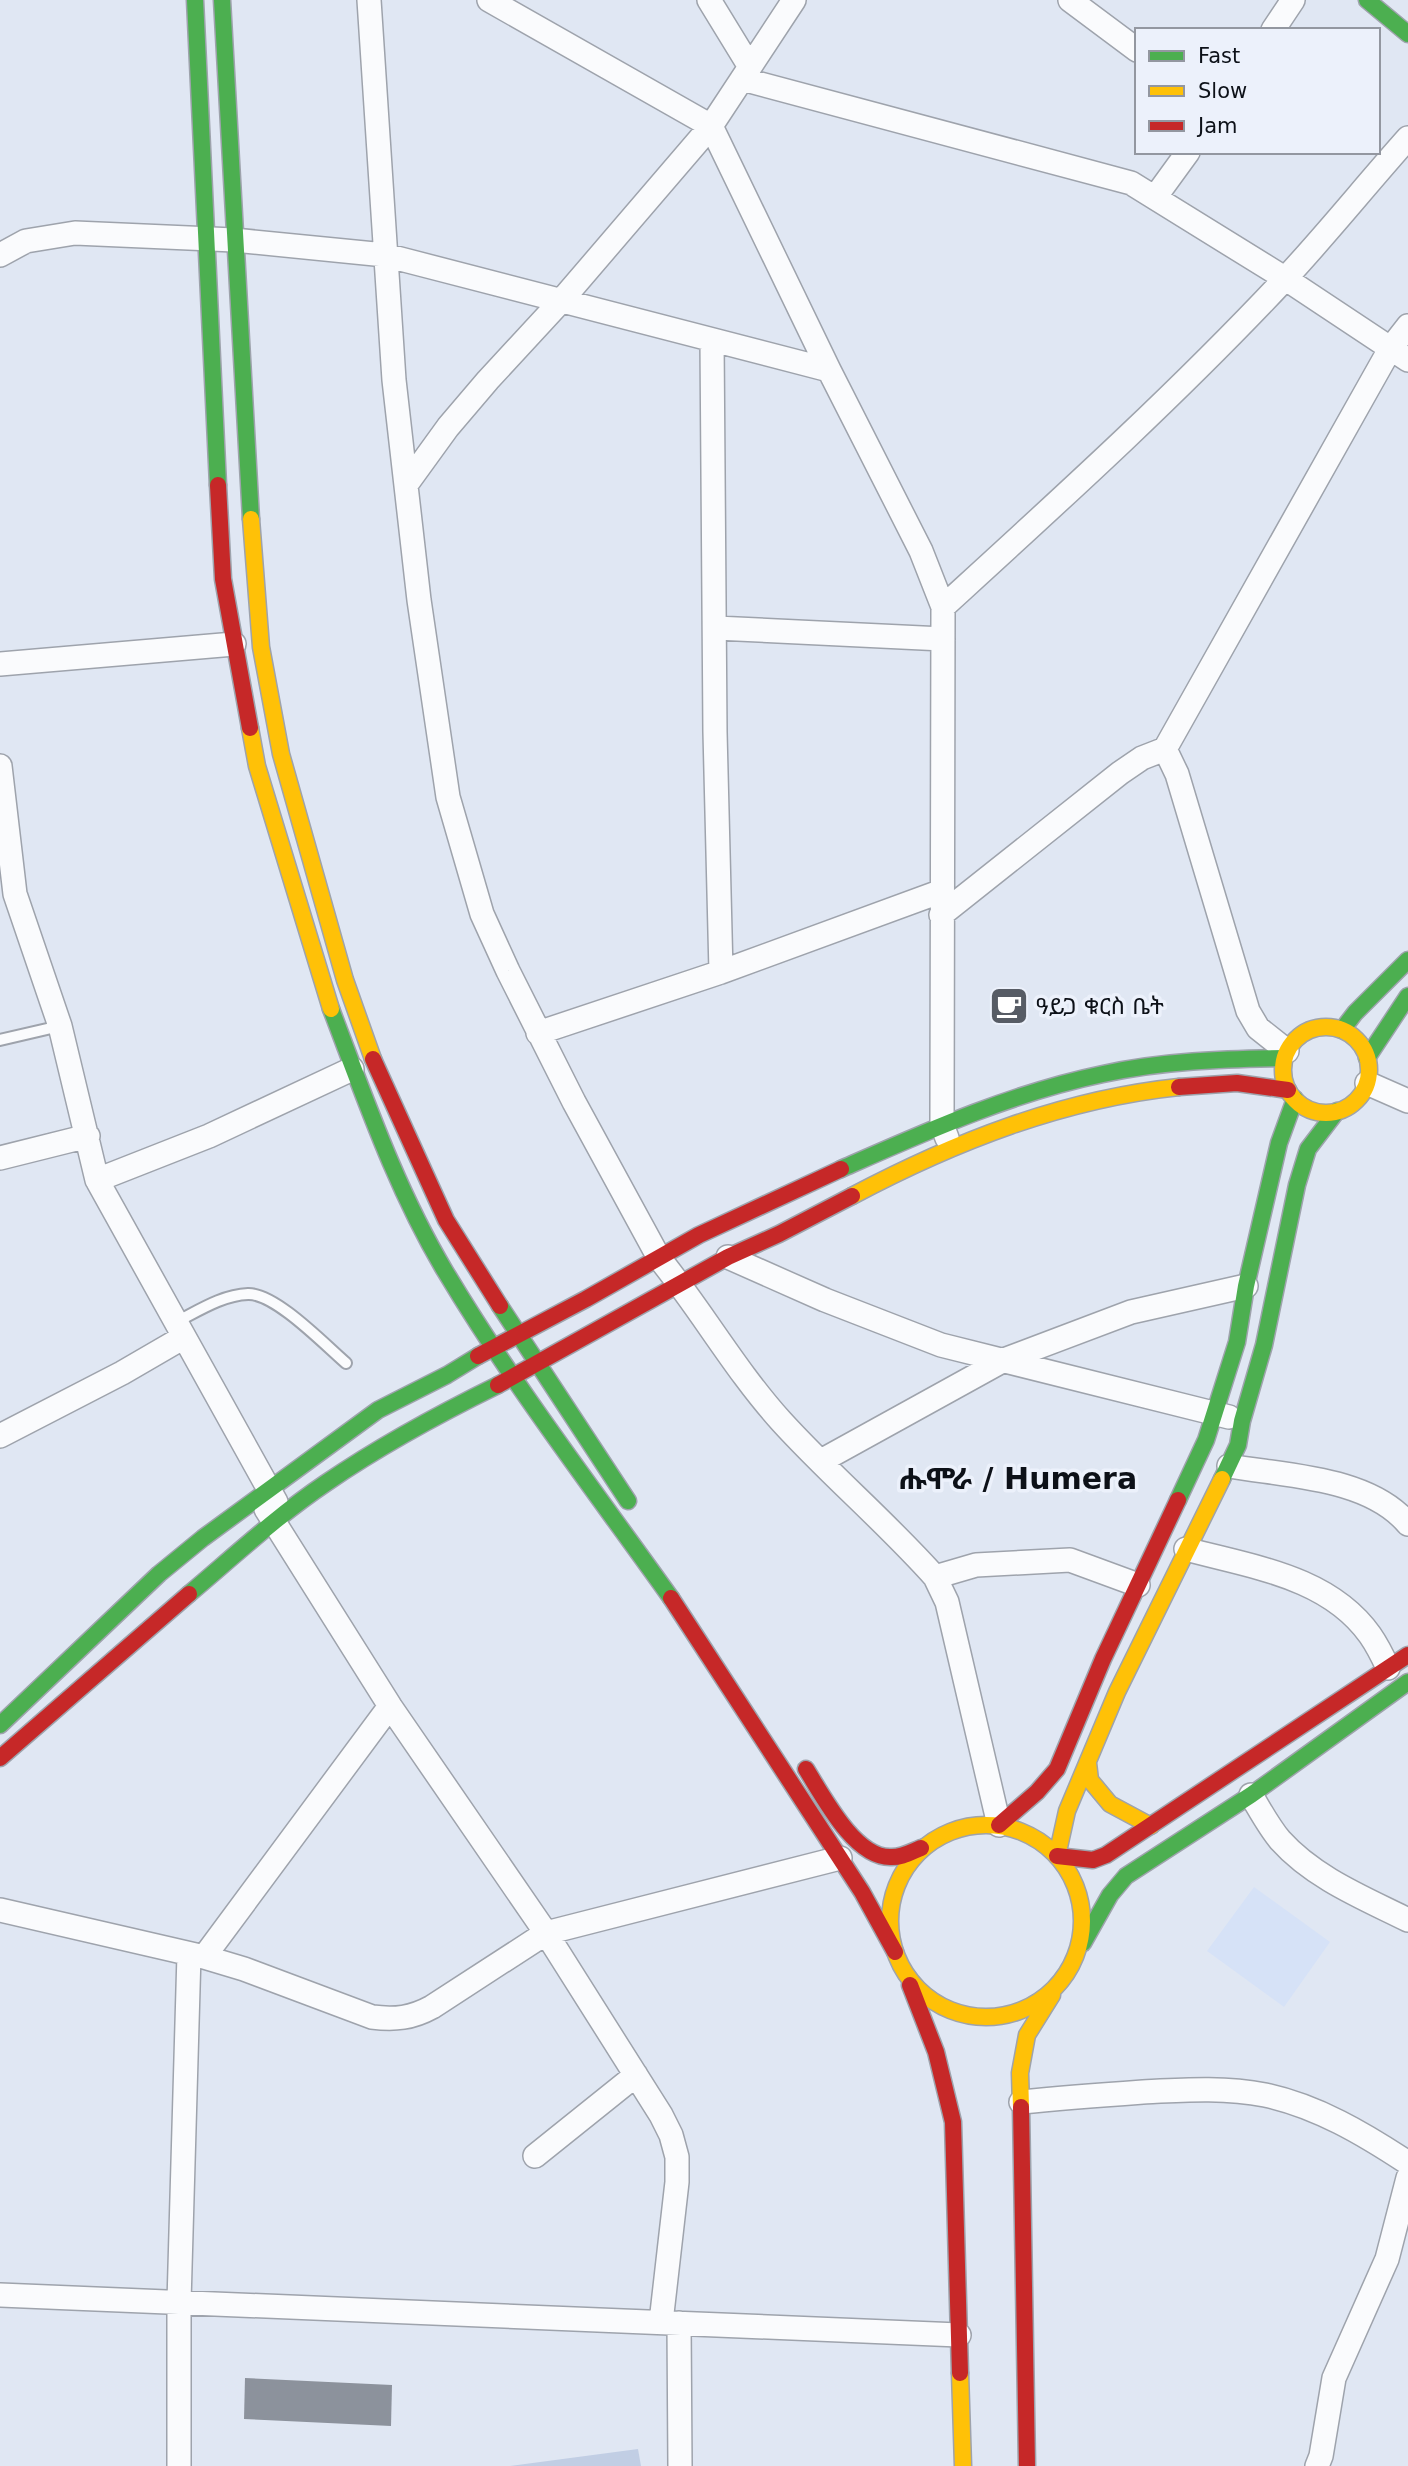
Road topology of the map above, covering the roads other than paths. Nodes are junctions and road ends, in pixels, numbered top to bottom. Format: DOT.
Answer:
graph roads {
  1 [pos="195,0"];
  2 [pos="222,0"];
  3 [pos="369,0"];
  4 [pos="489,0"];
  5 [pos="709,0"];
  6 [pos="794,0"];
  7 [pos="1070,0"];
  8 [pos="1293,0"];
  9 [pos="1367,0"];
  10 [pos="1274,28"];
  11 [pos="1408,34"];
  12 [pos="1135,49"];
  13 [pos="746,73"];
  14 [pos="711,126"];
  15 [pos="1408,138"];
  16 [pos="1187,154"];
  17 [pos="1156,196"];
  18 [pos="208,240"];
  19 [pos="234,240"];
  20 [pos="0,255"];
  21 [pos="385,255"];
  22 [pos="1286,279"];
  23 [pos="561,301"];
  24 [pos="1408,326"];
  25 [pos="712,340"];
  26 [pos="1399,355"];
  27 [pos="829,370"];
  28 [pos="406,485"];
  29 [pos="943,607"];
  30 [pos="716,628"];
  31 [pos="943,639"];
  32 [pos="234,644"];
  33 [pos="0,664"];
  34 [pos="1165,749"];
  35 [pos="0,766"];
  36 [pos="317,884"];
  37 [pos="942,891"];
  38 [pos="295,892"];
  39 [pos="941,915"];
  40 [pos="1408,960"];
  41 [pos="721,972"];
  42 [pos="1408,996"];
  43 [pos="60,1026"];
  44 [pos="1342,1030"];
  45 [pos="538,1033"];
  46 [pos="0,1040"];
  47 [pos="1286,1055"];
  48 [pos="1367,1058"];
  49 [pos="352,1069"];
  50 [pos="1367,1083"];
  51 [pos="1292,1095"];
  52 [pos="1408,1101"];
  53 [pos="1337,1111"];
  54 [pos="942,1125"];
  55 [pos="88,1136"];
  56 [pos="951,1147"];
  57 [pos="0,1157"];
  58 [pos="97,1180"];
  59 [pos="728,1257"];
  60 [pos="659,1258"];
  61 [pos="679,1283"];
  62 [pos="1246,1286"];
  63 [pos="180,1329"];
  64 [pos="516,1333"];
  65 [pos="494,1345"];
  66 [pos="1004,1360"];
  67 [pos="346,1363"];
  68 [pos="537,1365"];
  69 [pos="513,1376"];
  70 [pos="1215,1413"];
  71 [pos="1242,1421"];
  72 [pos="0,1436"];
  73 [pos="821,1461"];
  74 [pos="1229,1466"];
  75 [pos="262,1493"];
  76 [pos="635,1511"];
  77 [pos="279,1518"];
  78 [pos="1408,1524"];
  79 [pos="1186,1549"];
  80 [pos="935,1577"];
  81 [pos="1138,1585"];
  82 [pos="702,1613"];
  83 [pos="688,1622"];
  84 [pos="1408,1655"];
  85 [pos="1388,1668"];
  86 [pos="1408,1682"];
  87 [pos="390,1706"];
  88 [pos="0,1725"];
  89 [pos="793,1750"];
  90 [pos="0,1758"];
  91 [pos="1088,1763"];
  92 [pos="1251,1795"];
  93 [pos="999,1825"];
  94 [pos="1151,1826"];
  95 [pos="921,1848"];
  96 [pos="1057,1856"];
  97 [pos="840,1858"];
  98 [pos="0,1910"];
  99 [pos="1408,1920"];
  100 [pos="546,1933"];
  101 [pos="197,1956"];
  102 [pos="897,1957"];
  103 [pos="1075,1958"];
  104 [pos="1064,1978"];
  105 [pos="636,2075"];
  106 [pos="1021,2102"];
  107 [pos="535,2156"];
  108 [pos="1408,2163"];
  109 [pos="1408,2178"];
  110 [pos="0,2295"];
  111 [pos="179,2302"];
  112 [pos="670,2323"];
  113 [pos="959,2335"];
  114 [pos="179,2466"];
  115 [pos="680,2466"];
  116 [pos="964,2466"];
  117 [pos="1027,2466"];
  118 [pos="1317,2466"];
  1 -- 18 [label="street"];
  2 -- 19 [label="street"];
  3 -- 21 [label="street"];
  4 -- 14 [label="street"];
  5 -- 13 [label="street"];
  6 -- 13 [label="street"];
  7 -- 12 [label="street"];
  8 -- 10 [label="street"];
  9 -- 11 [label="street"];
  13 -- 14 [label="street"];
  13 -- 17 [label="street"];
  14 -- 23 [label="street"];
  14 -- 27 [label="street"];
  15 -- 22 [label="street"];
  16 -- 17 [label="street"];
  17 -- 22 [label="street"];
  18 -- 19 [label="street"];
  18 -- 20 [label="street"];
  18 -- 32 [label="street"];
  19 -- 21 [label="street"];
  19 -- 36 [label="street"];
  21 -- 23 [label="street"];
  21 -- 28 [label="street"];
  22 -- 26 [label="street"];
  22 -- 29 [label="street"];
  23 -- 25 [label="street"];
  23 -- 28 [label="street"];
  24 -- 26 [label="street"];
  25 -- 27 [label="street"];
  25 -- 30 [label="street"];
  26 -- 34 [label="street"];
  27 -- 29 [label="street"];
  28 -- 45 [label="street"];
  29 -- 31 [label="street"];
  30 -- 31 [label="street"];
  30 -- 41 [label="street"];
  31 -- 37 [label="street"];
  32 -- 33 [label="street"];
  32 -- 38 [label="street"];
  34 -- 39 [label="street"];
  34 -- 47 [label="street"];
  35 -- 43 [label="street"];
  36 -- 38 [label="street"];
  36 -- 64 [label="street"];
  37 -- 39 [label="street"];
  37 -- 41 [label="street"];
  38 -- 49 [label="street"];
  39 -- 54 [label="street"];
  40 -- 44 [label="street"];
  41 -- 45 [label="street"];
  42 -- 48 [label="street"];
  43 -- 46 [label="lane"];
  43 -- 55 [label="street"];
  44 -- 47 [label="street"];
  44 -- 48 [label="street"];
  45 -- 60 [label="street"];
  47 -- 51 [label="street"];
  47 -- 54 [label="street"];
  48 -- 50 [label="street"];
  49 -- 58 [label="street"];
  49 -- 65 [label="street"];
  50 -- 52 [label="street"];
  50 -- 53 [label="street"];
  51 -- 53 [label="street"];
  51 -- 56 [label="street"];
  51 -- 62 [label="street"];
  53 -- 71 [label="street"];
  54 -- 56 [label="street"];
  54 -- 60 [label="street"];
  55 -- 57 [label="street"];
  55 -- 58 [label="street"];
  56 -- 59 [label="street"];
  58 -- 63 [label="street"];
  59 -- 61 [label="street"];
  59 -- 66 [label="street"];
  60 -- 61 [label="street"];
  60 -- 64 [label="street"];
  61 -- 68 [label="street"];
  61 -- 73 [label="street"];
  62 -- 66 [label="street"];
  62 -- 70 [label="street"];
  63 -- 67 [label="lane"];
  63 -- 72 [label="street"];
  63 -- 75 [label="street"];
  64 -- 65 [label="street"];
  64 -- 68 [label="street"];
  65 -- 69 [label="street"];
  65 -- 75 [label="street"];
  66 -- 70 [label="street"];
  66 -- 73 [label="street"];
  68 -- 69 [label="street"];
  68 -- 76 [label="street"];
  69 -- 77 [label="street"];
  69 -- 83 [label="street"];
  70 -- 71 [label="street"];
  70 -- 81 [label="street"];
  71 -- 74 [label="street"];
  73 -- 80 [label="street"];
  74 -- 78 [label="street"];
  74 -- 79 [label="street"];
  75 -- 77 [label="street"];
  75 -- 88 [label="street"];
  77 -- 87 [label="street"];
  77 -- 90 [label="street"];
  79 -- 85 [label="street"];
  79 -- 91 [label="street"];
  80 -- 81 [label="street"];
  80 -- 93 [label="street"];
  81 -- 93 [label="street"];
  82 -- 83 [label="street"];
  83 -- 97 [label="street"];
  84 -- 85 [label="street"];
  85 -- 94 [label="street"];
  86 -- 92 [label="street"];
  87 -- 100 [label="street"];
  87 -- 101 [label="street"];
  89 -- 95 [label="street"];
  91 -- 94 [label="street"];
  91 -- 96 [label="street"];
  92 -- 99 [label="street"];
  92 -- 103 [label="street"];
  93 -- 95 [label="street"];
  93 -- 96 [label="street"];
  94 -- 96 [label="street"];
  95 -- 102 [label="street"];
  96 -- 103 [label="street"];
  97 -- 100 [label="street"];
  97 -- 102 [label="street"];
  98 -- 101 [label="street"];
  100 -- 101 [label="street"];
  100 -- 105 [label="street"];
  101 -- 111 [label="street"];
  102 -- 104 [label="street"];
  102 -- 113 [label="street"];
  103 -- 104 [label="street"];
  104 -- 106 [label="street"];
  105 -- 107 [label="street"];
  105 -- 112 [label="street"];
  106 -- 108 [label="street"];
  106 -- 117 [label="street"];
  109 -- 118 [label="street"];
  110 -- 111 [label="street"];
  111 -- 112 [label="street"];
  111 -- 114 [label="street"];
  112 -- 113 [label="street"];
  112 -- 115 [label="street"];
  113 -- 116 [label="street"];
}
